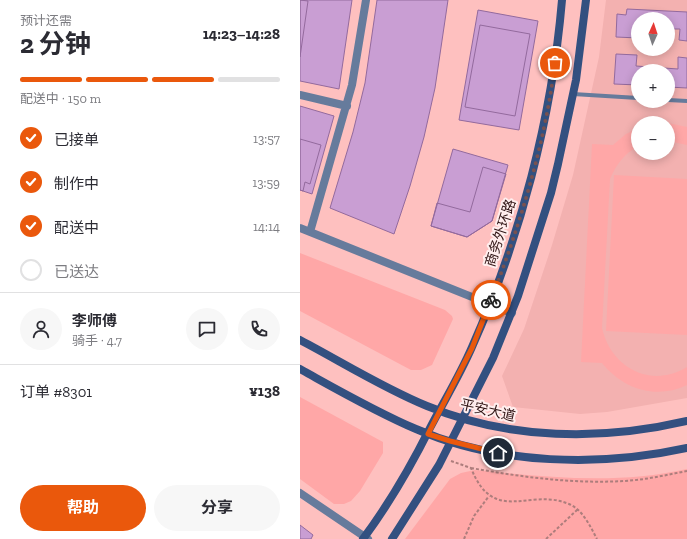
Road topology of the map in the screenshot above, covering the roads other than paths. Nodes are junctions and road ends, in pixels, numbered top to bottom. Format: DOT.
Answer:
graph roads {
  1 [pos="366,0"];
  2 [pos="562,0"];
  3 [pos="586,0"];
  4 [pos="574,94"];
  5 [pos="300,95"];
  6 [pos="631,98"];
  7 [pos="675,100"];
  8 [pos="687,101"];
  9 [pos="347,106"];
  10 [pos="300,228"];
  11 [pos="310,232"];
  12 [pos="490,304"];
  13 [pos="512,312"];
  14 [pos="300,340"];
  15 [pos="300,369"];
  16 [pos="440,410"];
  17 [pos="463,418"];
  18 [pos="687,421"];
  19 [pos="428,434"];
  20 [pos="450,441"];
  21 [pos="687,448"];
  22 [pos="300,493"];
  23 [pos="365,538"];
  24 [pos="392,539"];
  1 -- 9 [label="street"];
  2 -- 12 [label="street, 商务外环路"];
  3 -- 4 [label="street"];
  4 -- 6 [label="lane"];
  4 -- 13 [label="street"];
  5 -- 9 [label="street"];
  7 -- 8 [label="lane"];
  9 -- 11 [label="street"];
  10 -- 11 [label="street"];
  11 -- 12 [label="street"];
  12 -- 13 [label="street"];
  12 -- 16 [label="street, 商务外环路"];
  13 -- 17 [label="street"];
  14 -- 16 [label="street, 平安大道"];
  15 -- 19 [label="street"];
  16 -- 17 [label="street, 平安大道"];
  16 -- 19 [label="street, 商务外环路"];
  17 -- 18 [label="street, 平安大道"];
  17 -- 20 [label="street"];
  19 -- 20 [label="street"];
  19 -- 23 [label="street, 商务外环路"];
  20 -- 21 [label="street"];
  20 -- 24 [label="street"];
  22 -- 23 [label="street"];
}
